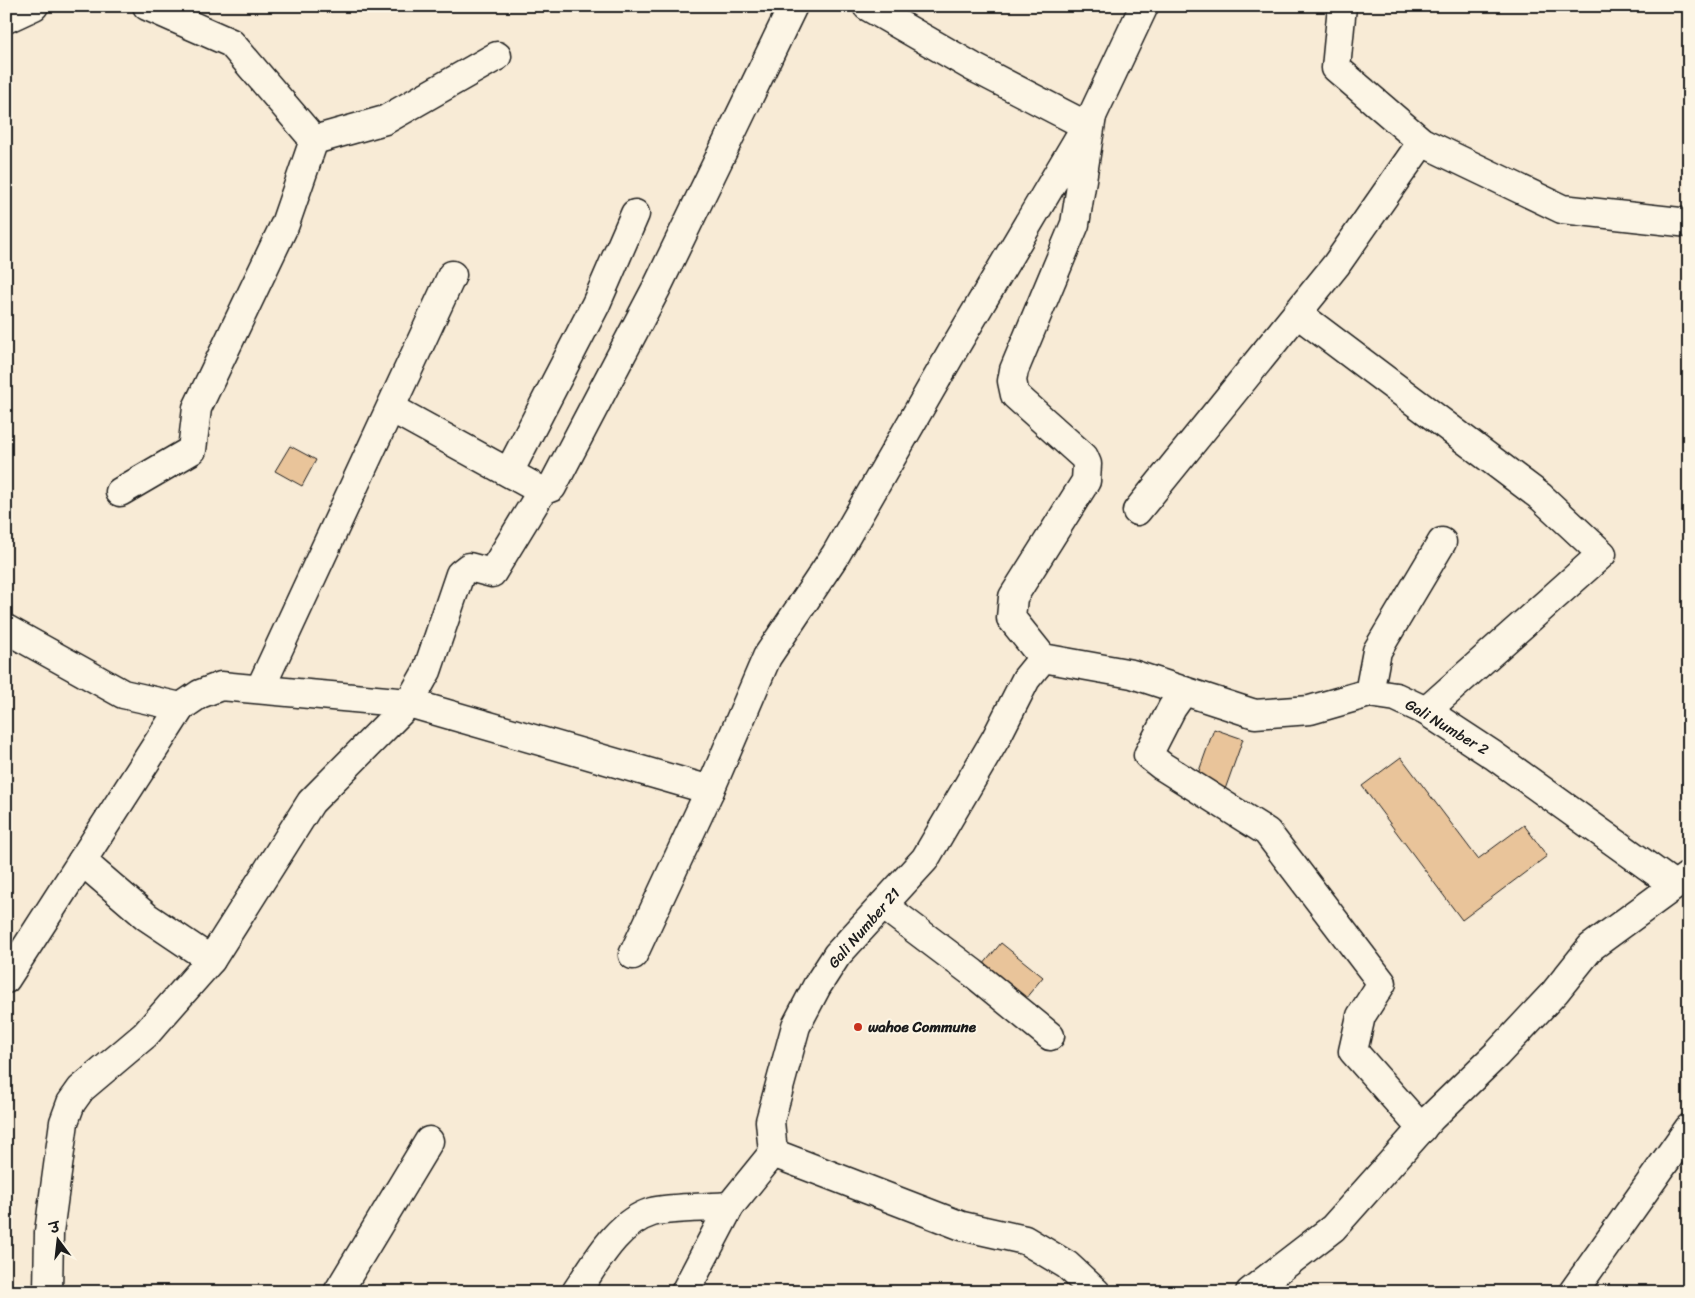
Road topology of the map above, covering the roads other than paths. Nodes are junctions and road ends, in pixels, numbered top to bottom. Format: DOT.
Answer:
graph roads {
  1 [pos="34,6"];
  2 [pos="147,6"];
  3 [pos="793,6"];
  4 [pos="867,6"];
  5 [pos="1144,6"];
  6 [pos="1342,6"];
  7 [pos="6,19"];
  8 [pos="497,56"];
  9 [pos="1090,121"];
  10 [pos="314,140"];
  11 [pos="1422,142"];
  12 [pos="635,214"];
  13 [pos="1689,223"];
  14 [pos="452,275"];
  15 [pos="1298,314"];
  16 [pos="391,408"];
  17 [pos="509,472"];
  18 [pos="542,491"];
  19 [pos="120,492"];
  20 [pos="1137,511"];
  21 [pos="1442,542"];
  22 [pos="6,629"];
  23 [pos="1043,658"];
  24 [pos="260,689"];
  25 [pos="1184,691"];
  26 [pos="1369,693"];
  27 [pos="409,703"];
  28 [pos="181,707"];
  29 [pos="1426,711"];
  30 [pos="710,790"];
  31 [pos="82,861"];
  32 [pos="1681,880"];
  33 [pos="883,905"];
  34 [pos="633,954"];
  35 [pos="210,960"];
  36 [pos="6,979"];
  37 [pos="1050,1036"];
  38 [pos="1689,1128"];
  39 [pos="1422,1129"];
  40 [pos="429,1141"];
  41 [pos="773,1153"];
  42 [pos="730,1206"];
  43 [pos="48,1292"];
  44 [pos="338,1292"];
  45 [pos="576,1292"];
  46 [pos="685,1292"];
  47 [pos="1096,1292"];
  48 [pos="1250,1292"];
  49 [pos="1573,1292"];
  1 -- 7 [label="street"];
  2 -- 10 [label="street"];
  3 -- 18 [label="street"];
  4 -- 9 [label="street"];
  5 -- 9 [label="street"];
  6 -- 11 [label="street"];
  8 -- 10 [label="street"];
  9 -- 23 [label="street"];
  9 -- 30 [label="street"];
  10 -- 19 [label="street"];
  11 -- 13 [label="street"];
  11 -- 15 [label="street"];
  12 -- 17 [label="street"];
  14 -- 16 [label="street"];
  15 -- 20 [label="street"];
  15 -- 29 [label="street"];
  16 -- 17 [label="street"];
  16 -- 24 [label="street"];
  17 -- 18 [label="street"];
  18 -- 27 [label="street"];
  21 -- 26 [label="street"];
  22 -- 28 [label="street"];
  23 -- 25 [label="street, Gali Number 2"];
  23 -- 33 [label="street, Gali Number 21"];
  24 -- 27 [label="street"];
  24 -- 28 [label="street"];
  25 -- 26 [label="street, Gali Number 2"];
  25 -- 39 [label="street"];
  26 -- 29 [label="street, Gali Number 2"];
  27 -- 30 [label="street"];
  27 -- 35 [label="street"];
  28 -- 31 [label="street"];
  29 -- 32 [label="street, Gali Number 2"];
  30 -- 34 [label="street"];
  31 -- 35 [label="street"];
  31 -- 36 [label="street"];
  32 -- 39 [label="street"];
  33 -- 37 [label="street"];
  33 -- 41 [label="street, Gali Number 21"];
  35 -- 43 [label="street"];
  38 -- 49 [label="street"];
  39 -- 48 [label="street"];
  40 -- 44 [label="street"];
  41 -- 42 [label="street"];
  41 -- 47 [label="street"];
  42 -- 45 [label="street"];
  42 -- 46 [label="street"];
}
